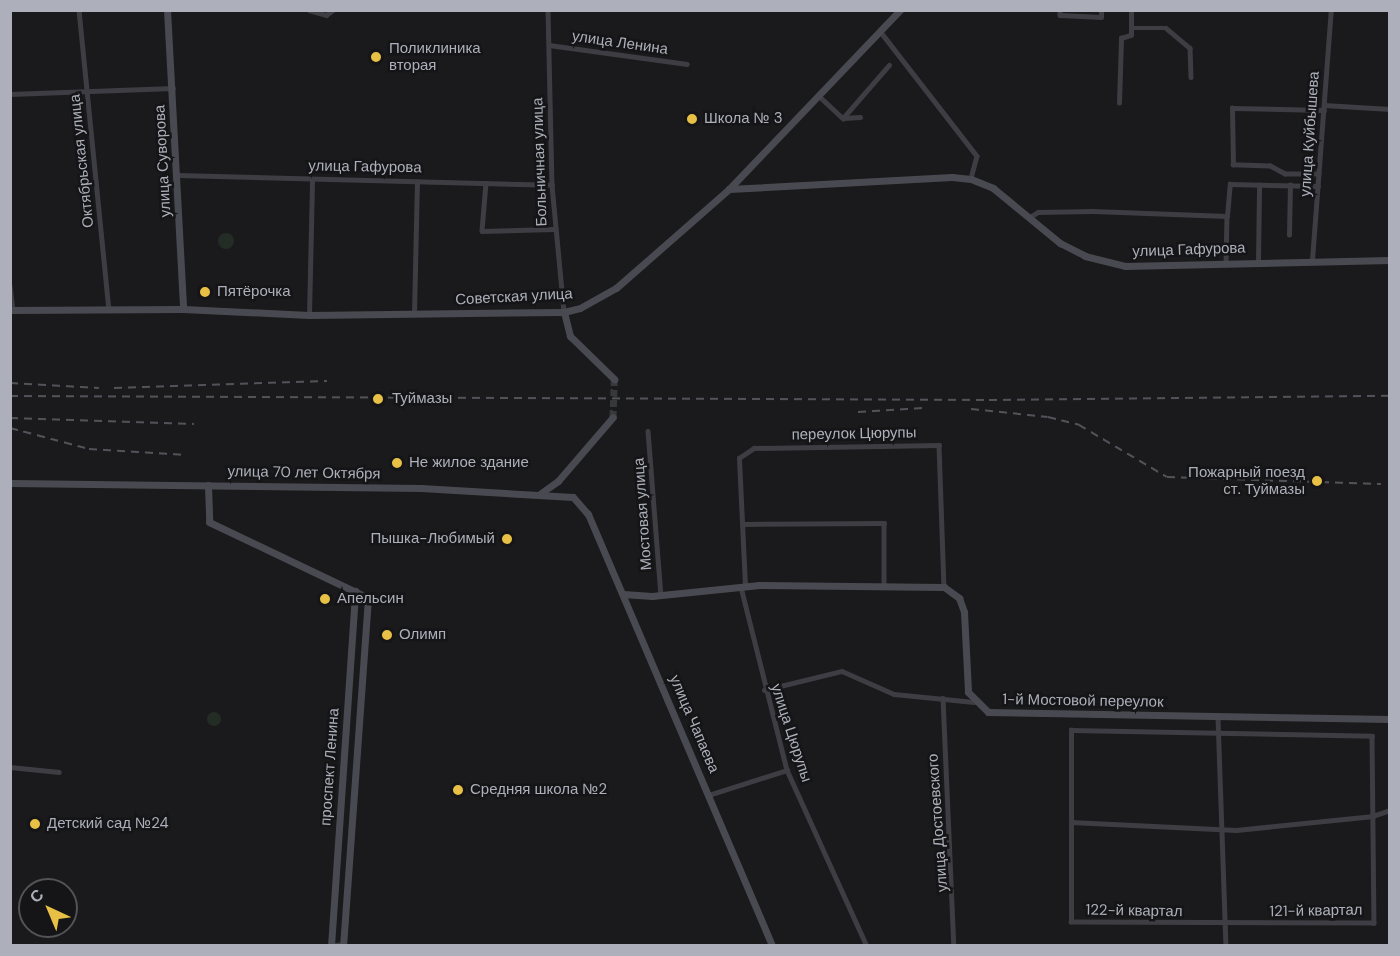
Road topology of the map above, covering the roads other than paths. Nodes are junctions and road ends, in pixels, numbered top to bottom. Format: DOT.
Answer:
graph roads {
  1 [pos="79,10"];
  2 [pos="166,10"];
  3 [pos="309,10"];
  4 [pos="333,10"];
  5 [pos="548,10"];
  6 [pos="900,10"];
  7 [pos="1060,10"];
  8 [pos="1101,10"];
  9 [pos="1131,10"];
  10 [pos="1331,10"];
  11 [pos="1131,28"];
  12 [pos="880,32"];
  13 [pos="549,45"];
  14 [pos="687,64"];
  15 [pos="889,65"];
  16 [pos="1191,77"];
  17 [pos="173,88"];
  18 [pos="86,91"];
  19 [pos="10,94"];
  20 [pos="819,96"];
  21 [pos="1119,103"];
  22 [pos="1324,108"];
  23 [pos="1389,109"];
  24 [pos="860,117"];
  25 [pos="843,118"];
  26 [pos="1319,174"];
  27 [pos="178,175"];
  28 [pos="971,179"];
  29 [pos="312,180"];
  30 [pos="417,182"];
  31 [pos="486,183"];
  32 [pos="552,185"];
  33 [pos="1259,185"];
  34 [pos="1290,185"];
  35 [pos="1318,186"];
  36 [pos="729,189"];
  37 [pos="1227,216"];
  38 [pos="1030,217"];
  39 [pos="554,229"];
  40 [pos="1289,235"];
  41 [pos="1312,260"];
  42 [pos="1389,260"];
  43 [pos="1258,261"];
  44 [pos="1226,262"];
  45 [pos="10,286"];
  46 [pos="109,309"];
  47 [pos="183,309"];
  48 [pos="12,310"];
  49 [pos="564,312"];
  50 [pos="414,314"];
  51 [pos="309,315"];
  52 [pos="614,379"];
  53 [pos="613,417"];
  54 [pos="648,431"];
  55 [pos="739,458"];
  56 [pos="10,483"];
  57 [pos="208,486"];
  58 [pos="541,493"];
  59 [pos="588,514"];
  60 [pos="742,524"];
  61 [pos="884,584"];
  62 [pos="743,586"];
  63 [pos="944,586"];
  64 [pos="355,591"];
  65 [pos="623,594"];
  66 [pos="661,595"];
  67 [pos="764,690"];
  68 [pos="943,698"];
  69 [pos="974,702"];
  70 [pos="1218,717"];
  71 [pos="1389,719"];
  72 [pos="1218,733"];
  73 [pos="10,767"];
  74 [pos="787,770"];
  75 [pos="59,772"];
  76 [pos="709,795"];
  77 [pos="1389,810"];
  78 [pos="1373,816"];
  79 [pos="1071,822"];
  80 [pos="1220,827"];
  81 [pos="1225,924"];
  82 [pos="330,945"];
  83 [pos="343,945"];
  84 [pos="772,945"];
  85 [pos="867,945"];
  86 [pos="954,945"];
  87 [pos="1226,945"];
  1 -- 18 [label="street, Октябрьская улица"];
  2 -- 17 [label="street, улица Суворова"];
  3 -- 4 [label="street"];
  5 -- 13 [label="street, Больничная улица"];
  6 -- 12 [label="street, Советская улица"];
  7 -- 8 [label="street"];
  9 -- 11 [label="street"];
  10 -- 22 [label="street, улица Куйбышева"];
  11 -- 16 [label="street"];
  11 -- 21 [label="street"];
  12 -- 20 [label="street, Советская улица"];
  12 -- 28 [label="street"];
  13 -- 14 [label="street, улица Ленина"];
  13 -- 32 [label="street, Больничная улица"];
  15 -- 25 [label="street"];
  17 -- 18 [label="street"];
  17 -- 27 [label="street, улица Суворова"];
  18 -- 19 [label="street"];
  18 -- 46 [label="street, Октябрьская улица"];
  20 -- 25 [label="street"];
  20 -- 36 [label="street, Советская улица"];
  22 -- 23 [label="street"];
  22 -- 26 [label="street, улица Куйбышева"];
  22 -- 26 [label="street"];
  24 -- 25 [label="street"];
  26 -- 35 [label="street, улица Куйбышева"];
  27 -- 29 [label="street, улица Гафурова"];
  27 -- 47 [label="street, улица Суворова"];
  28 -- 36 [label="street, улица Гафурова"];
  28 -- 38 [label="street, улица Гафурова"];
  29 -- 30 [label="street, улица Гафурова"];
  29 -- 51 [label="street"];
  30 -- 31 [label="street, улица Гафурова"];
  30 -- 50 [label="street"];
  31 -- 32 [label="street, улица Гафурова"];
  31 -- 39 [label="street"];
  32 -- 39 [label="street, Больничная улица"];
  33 -- 34 [label="street"];
  33 -- 37 [label="street"];
  33 -- 43 [label="street"];
  34 -- 35 [label="street"];
  34 -- 40 [label="street"];
  35 -- 41 [label="street, улица Куйбышева"];
  36 -- 49 [label="street, Советская улица"];
  37 -- 38 [label="street"];
  37 -- 44 [label="street"];
  38 -- 44 [label="street, улица Гафурова"];
  39 -- 49 [label="street, Больничная улица"];
  41 -- 42 [label="street, улица Гафурова"];
  41 -- 43 [label="street, улица Гафурова"];
  43 -- 44 [label="street, улица Гафурова"];
  45 -- 48 [label="street"];
  46 -- 47 [label="street, Советская улица"];
  46 -- 48 [label="street, Советская улица"];
  47 -- 51 [label="street, Советская улица"];
  49 -- 50 [label="street, Советская улица"];
  49 -- 52 [label="street"];
  50 -- 51 [label="street, Советская улица"];
  53 -- 58 [label="street"];
  54 -- 66 [label="street, Мостовая улица"];
  55 -- 60 [label="street, улица Цюрупы"];
  55 -- 63 [label="street, переулок Цюрупы"];
  56 -- 57 [label="street, улица 70 лет Октября"];
  57 -- 58 [label="street, улица 70 лет Октября"];
  57 -- 64 [label="street"];
  58 -- 59 [label="street, улица 70 лет Октября"];
  59 -- 65 [label="street, улица Чапаева"];
  60 -- 61 [label="street"];
  60 -- 62 [label="street, улица Цюрупы"];
  61 -- 62 [label="street"];
  61 -- 63 [label="street"];
  62 -- 66 [label="street"];
  62 -- 67 [label="street, улица Цюрупы"];
  63 -- 69 [label="street"];
  64 -- 82 [label="street, проспект Ленина"];
  64 -- 83 [label="street, проспект Ленина"];
  65 -- 66 [label="street"];
  65 -- 76 [label="street, улица Чапаева"];
  67 -- 68 [label="street"];
  67 -- 74 [label="street, улица Цюрупы"];
  68 -- 69 [label="street"];
  68 -- 86 [label="street, улица Достоевского"];
  69 -- 70 [label="street, 1-й Мостовой переулок"];
  70 -- 71 [label="street, 1-й Мостовой переулок"];
  70 -- 72 [label="street"];
  72 -- 78 [label="street, 121-й квартал"];
  72 -- 79 [label="street, 122-й квартал"];
  72 -- 80 [label="street"];
  73 -- 75 [label="street"];
  74 -- 76 [label="street"];
  74 -- 85 [label="street, улица Цюрупы"];
  76 -- 84 [label="street, улица Чапаева"];
  77 -- 78 [label="street"];
  78 -- 80 [label="street"];
  78 -- 81 [label="street, 121-й квартал"];
  79 -- 80 [label="street"];
  79 -- 81 [label="street, 122-й квартал"];
  80 -- 81 [label="street"];
  81 -- 87 [label="street"];
  82 -- 83 [label="street"];
}
